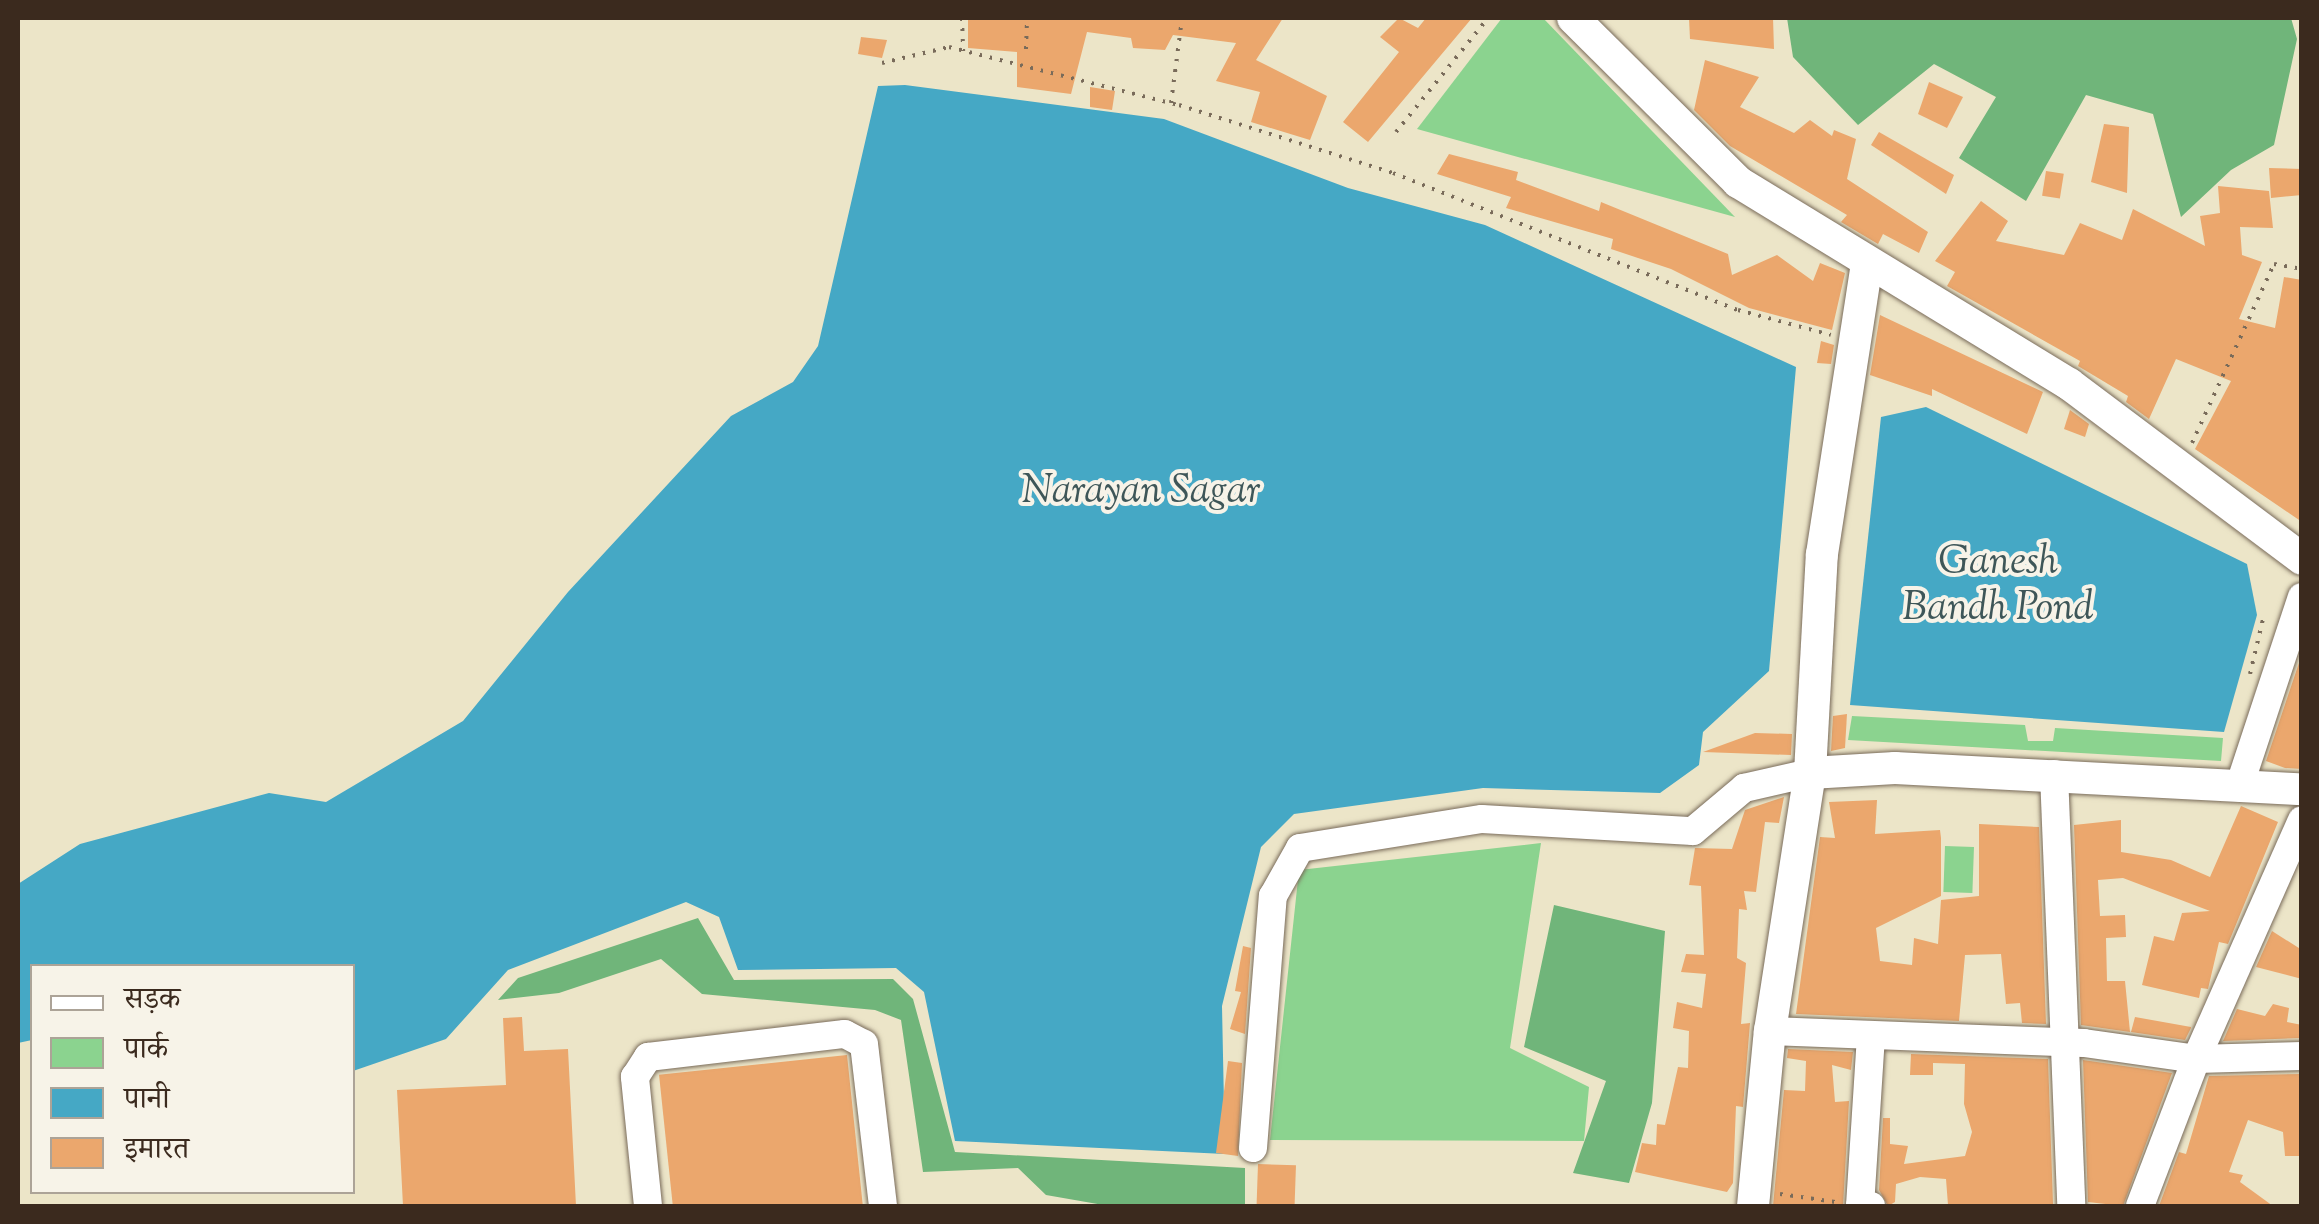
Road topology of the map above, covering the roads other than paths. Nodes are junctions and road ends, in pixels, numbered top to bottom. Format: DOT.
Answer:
graph roads {
  1 [pos="1574,18"];
  2 [pos="1867,263"];
  3 [pos="2302,559"];
  4 [pos="2302,597"];
  5 [pos="1810,773"];
  6 [pos="2054,774"];
  7 [pos="2239,787"];
  8 [pos="2302,789"];
  9 [pos="2302,820"];
  10 [pos="1770,1031"];
  11 [pos="1871,1038"];
  12 [pos="2061,1042"];
  13 [pos="2302,1056"];
  14 [pos="2196,1059"];
  15 [pos="1253,1148"];
  16 [pos="1754,1198"];
  17 [pos="648,1206"];
  18 [pos="882,1206"];
  19 [pos="1860,1206"];
  20 [pos="1871,1206"];
  21 [pos="2071,1206"];
  22 [pos="2140,1206"];
  1 -- 2 [label="main road"];
  2 -- 3 [label="main road"];
  2 -- 5 [label="main road"];
  4 -- 7 [label="street"];
  5 -- 6 [label="main road"];
  5 -- 10 [label="main road"];
  5 -- 15 [label="street"];
  6 -- 7 [label="main road"];
  6 -- 12 [label="street"];
  7 -- 8 [label="main road"];
  9 -- 14 [label="street"];
  10 -- 11 [label="street"];
  10 -- 16 [label="main road"];
  11 -- 12 [label="street"];
  11 -- 19 [label="street"];
  12 -- 14 [label="street"];
  12 -- 21 [label="street"];
  13 -- 14 [label="street"];
  14 -- 22 [label="street"];
  17 -- 18 [label="street"];
  19 -- 20 [label="street"];
}
